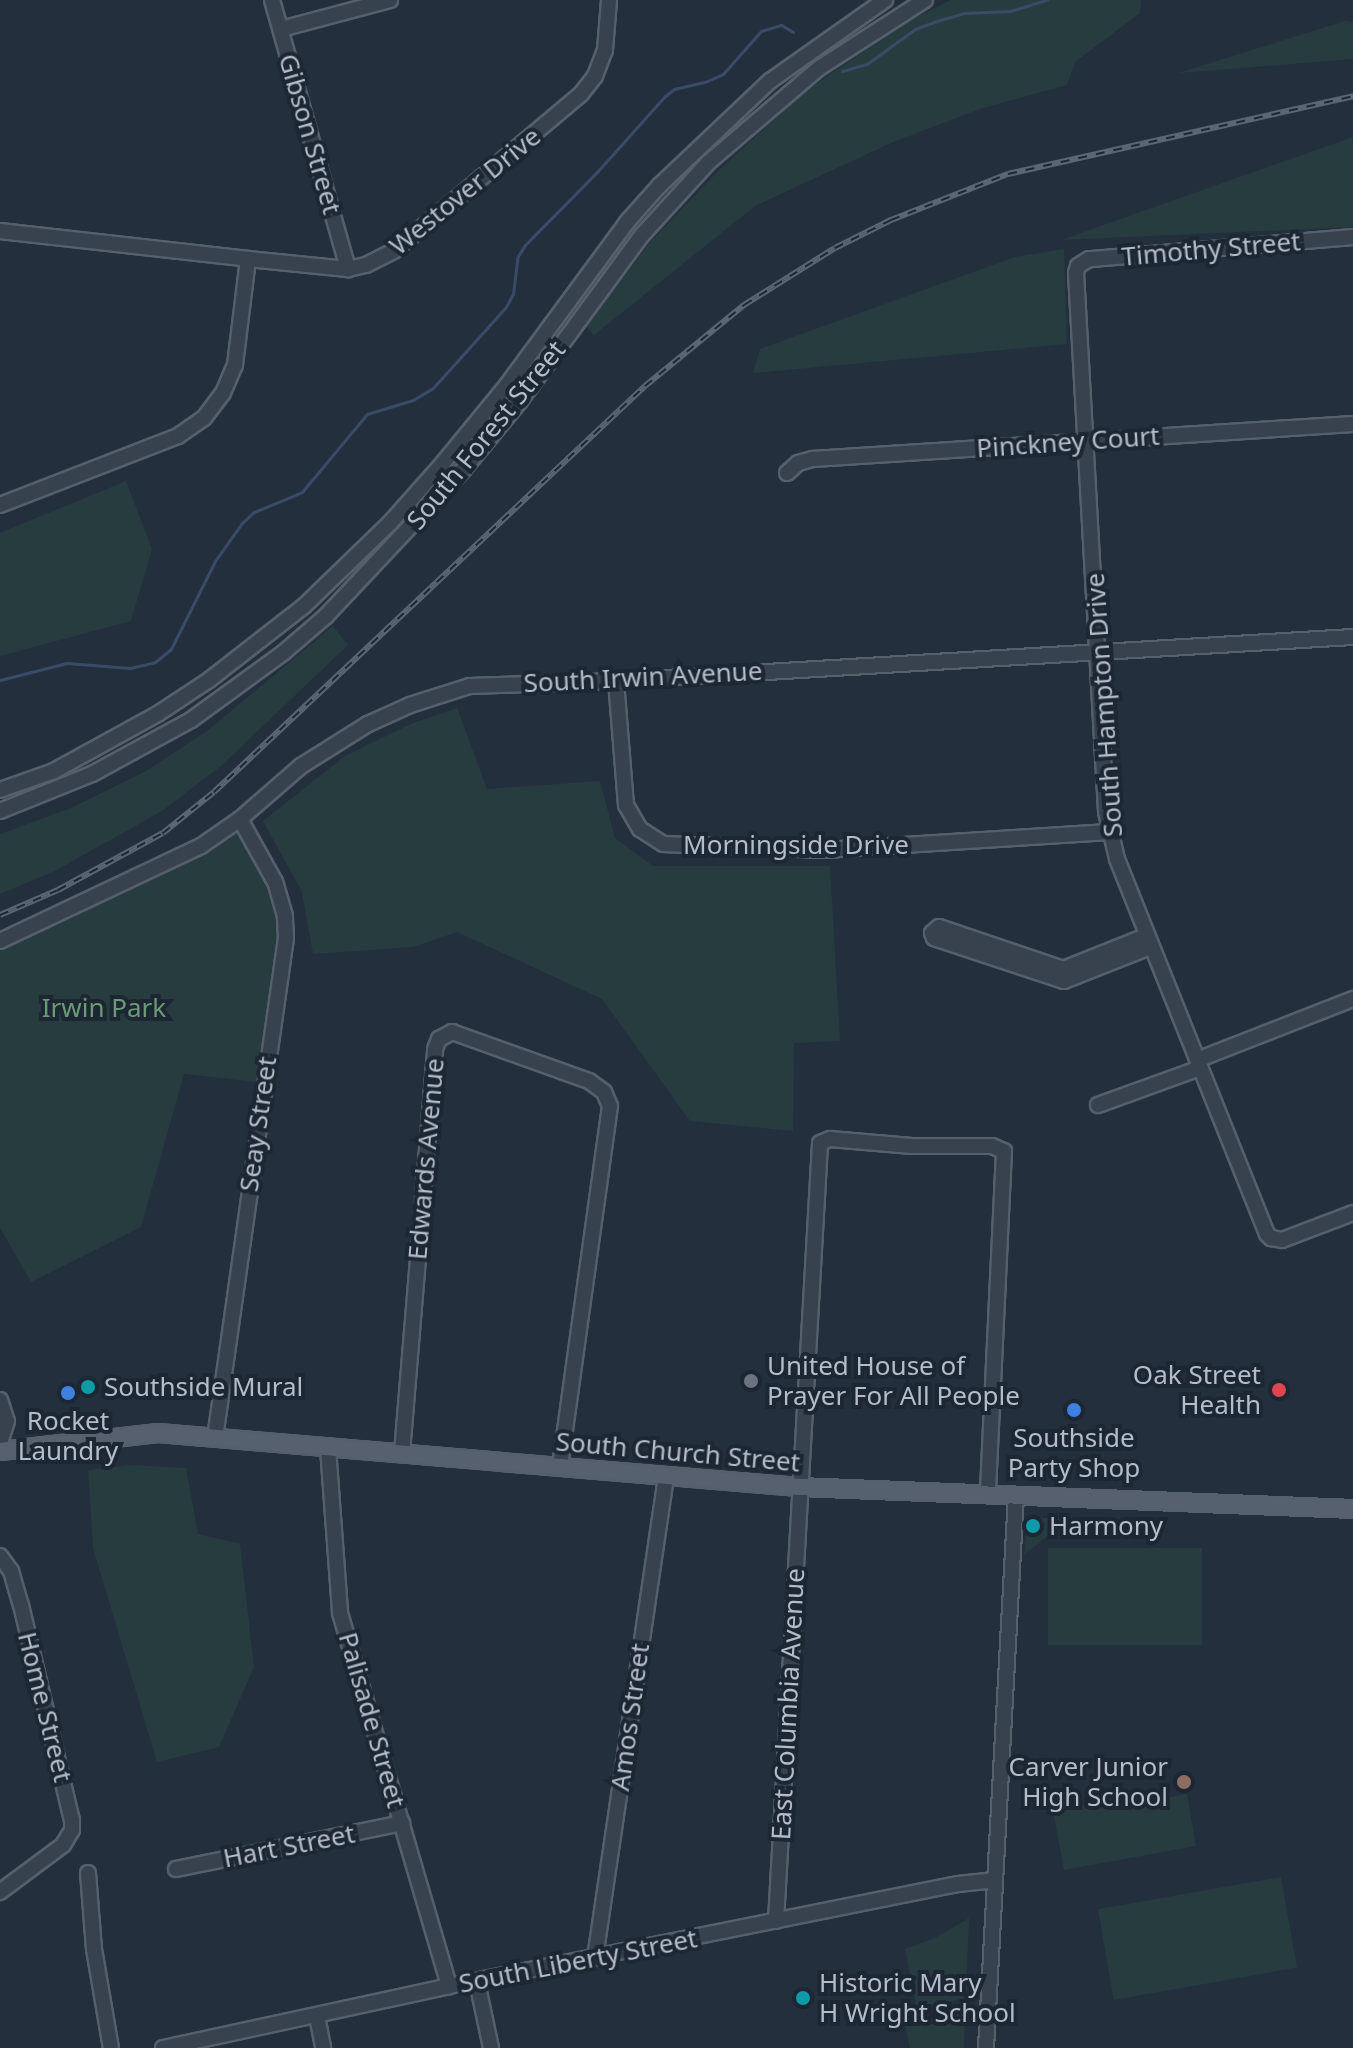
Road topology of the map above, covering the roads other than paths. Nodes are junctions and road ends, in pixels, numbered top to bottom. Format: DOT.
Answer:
graph roads {
  1 [pos="272,0"];
  2 [pos="390,0"];
  3 [pos="609,0"];
  4 [pos="885,0"];
  5 [pos="925,0"];
  6 [pos="281,29"];
  7 [pos="0,231"];
  8 [pos="1353,237"];
  9 [pos="248,259"];
  10 [pos="348,269"];
  11 [pos="1076,273"];
  12 [pos="1353,424"];
  13 [pos="1086,441"];
  14 [pos="787,473"];
  15 [pos="0,505"];
  16 [pos="1353,637"];
  17 [pos="1098,652"];
  18 [pos="616,681"];
  19 [pos="0,790"];
  20 [pos="0,811"];
  21 [pos="240,819"];
  22 [pos="1109,832"];
  23 [pos="0,941"];
  24 [pos="1148,942"];
  25 [pos="1064,975"];
  26 [pos="1353,999"];
  27 [pos="1199,1064"];
  28 [pos="1098,1105"];
  29 [pos="1353,1213"];
  30 [pos="0,1400"];
  31 [pos="215,1438"];
  32 [pos="0,1443"];
  33 [pos="328,1448"];
  34 [pos="0,1451"];
  35 [pos="402,1453"];
  36 [pos="560,1466"];
  37 [pos="666,1477"];
  38 [pos="799,1487"];
  39 [pos="988,1495"];
  40 [pos="1016,1495"];
  41 [pos="1353,1509"];
  42 [pos="0,1556"];
  43 [pos="402,1823"];
  44 [pos="176,1869"];
  45 [pos="88,1873"];
  46 [pos="994,1880"];
  47 [pos="0,1892"];
  48 [pos="776,1921"];
  49 [pos="595,1958"];
  50 [pos="477,1982"];
  51 [pos="449,1986"];
  52 [pos="317,2016"];
  53 [pos="185,2046"];
  54 [pos="111,2048"];
  55 [pos="163,2048"];
  56 [pos="323,2048"];
  57 [pos="491,2048"];
  58 [pos="986,2048"];
  1 -- 6 [label="street, Gibson Street"];
  2 -- 6 [label="street"];
  3 -- 10 [label="street, Westover Drive"];
  4 -- 19 [label="street, South Forest Street"];
  5 -- 20 [label="street, South Forest Street"];
  6 -- 10 [label="street, Gibson Street"];
  7 -- 9 [label="street, Westover Drive"];
  8 -- 11 [label="street, Timothy Street"];
  9 -- 10 [label="street, Westover Drive"];
  9 -- 15 [label="street"];
  11 -- 13 [label="street, South Hampton Drive"];
  12 -- 13 [label="street, Pinckney Court"];
  13 -- 14 [label="street, Pinckney Court"];
  13 -- 17 [label="street, South Hampton Drive"];
  16 -- 17 [label="street, South Irwin Avenue"];
  17 -- 18 [label="street, South Irwin Avenue"];
  17 -- 22 [label="street, South Hampton Drive"];
  18 -- 21 [label="street, South Irwin Avenue"];
  18 -- 22 [label="street, Morningside Drive"];
  21 -- 23 [label="street, South Irwin Avenue"];
  21 -- 31 [label="street, Seay Street"];
  22 -- 24 [label="street, South Hampton Drive"];
  24 -- 25 [label="street"];
  24 -- 27 [label="street, South Hampton Drive"];
  25 -- 25 [label="street"];
  26 -- 27 [label="street"];
  27 -- 28 [label="street"];
  27 -- 29 [label="street, South Hampton Drive"];
  30 -- 32 [label="street"];
  31 -- 33 [label="main road, South Church Street"];
  31 -- 34 [label="main road, South Church Street"];
  33 -- 35 [label="main road, South Church Street"];
  33 -- 43 [label="street, Palisade Street"];
  35 -- 36 [label="main road, South Church Street"];
  35 -- 36 [label="street, Edwards Avenue"];
  36 -- 37 [label="main road, South Church Street"];
  37 -- 38 [label="main road, South Church Street"];
  37 -- 49 [label="street, Amos Street"];
  38 -- 39 [label="main road, South Church Street"];
  38 -- 39 [label="street, East Columbia Avenue"];
  38 -- 48 [label="street, East Columbia Avenue"];
  39 -- 40 [label="main road, South Church Street"];
  40 -- 41 [label="main road, South Church Street"];
  40 -- 46 [label="street"];
  42 -- 47 [label="street, Home Street"];
  43 -- 44 [label="street, Hart Street"];
  43 -- 51 [label="street, Palisade Street"];
  45 -- 54 [label="street"];
  46 -- 48 [label="street, South Liberty Street"];
  46 -- 58 [label="street"];
  48 -- 49 [label="street, South Liberty Street"];
  49 -- 50 [label="street, South Liberty Street"];
  50 -- 51 [label="street, South Liberty Street"];
  50 -- 57 [label="street"];
  51 -- 52 [label="street, South Liberty Street"];
  52 -- 53 [label="street, South Liberty Street"];
  52 -- 56 [label="street"];
  53 -- 55 [label="street, South Liberty Street"];
}
